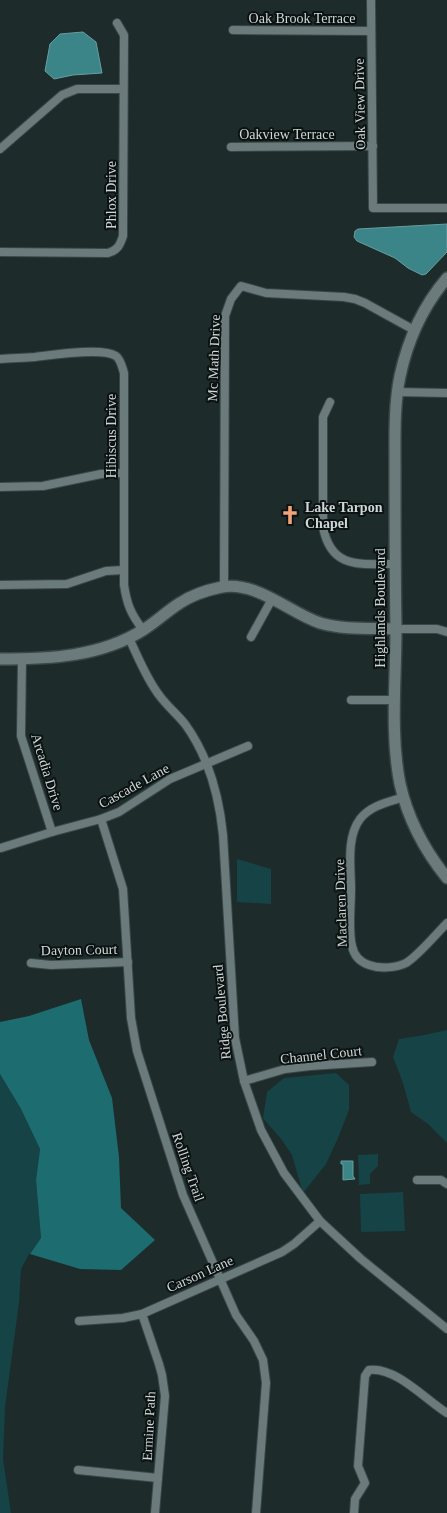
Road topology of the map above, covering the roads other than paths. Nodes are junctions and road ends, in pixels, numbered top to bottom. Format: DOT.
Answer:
graph roads {
  1 [pos="371,0"];
  2 [pos="117,23"];
  3 [pos="232,30"];
  4 [pos="371,31"];
  5 [pos="123,89"];
  6 [pos="373,146"];
  7 [pos="231,147"];
  8 [pos="0,149"];
  9 [pos="447,208"];
  10 [pos="0,252"];
  11 [pos="447,278"];
  12 [pos="414,330"];
  13 [pos="0,358"];
  14 [pos="397,392"];
  15 [pos="447,393"];
  16 [pos="330,402"];
  17 [pos="124,473"];
  18 [pos="0,487"];
  19 [pos="394,564"];
  20 [pos="123,570"];
  21 [pos="0,585"];
  22 [pos="224,587"];
  23 [pos="272,599"];
  24 [pos="396,629"];
  25 [pos="143,630"];
  26 [pos="447,632"];
  27 [pos="251,637"];
  28 [pos="129,638"];
  29 [pos="0,659"];
  30 [pos="22,659"];
  31 [pos="351,700"];
  32 [pos="395,700"];
  33 [pos="248,746"];
  34 [pos="208,764"];
  35 [pos="404,797"];
  36 [pos="101,819"];
  37 [pos="52,832"];
  38 [pos="1,848"];
  39 [pos="447,878"];
  40 [pos="447,923"];
  41 [pos="128,962"];
  42 [pos="32,963"];
  43 [pos="372,1062"];
  44 [pos="244,1081"];
  45 [pos="417,1180"];
  46 [pos="447,1184"];
  47 [pos="320,1221"];
  48 [pos="220,1279"];
  49 [pos="142,1314"];
  50 [pos="79,1321"];
  51 [pos="447,1329"];
  52 [pos="447,1413"];
  53 [pos="78,1470"];
  54 [pos="158,1478"];
  55 [pos="155,1513"];
  56 [pos="256,1513"];
  57 [pos="354,1513"];
  1 -- 4 [label="street, Oak View Drive"];
  2 -- 5 [label="street, Phlox Drive"];
  3 -- 4 [label="street, Oak Brook Terrace"];
  4 -- 6 [label="street, Oak View Drive"];
  5 -- 8 [label="street"];
  5 -- 10 [label="street, Phlox Drive"];
  6 -- 7 [label="street, Oakview Terrace"];
  6 -- 9 [label="street, Oak View Drive"];
  11 -- 12 [label="street, Highlands Boulevard"];
  12 -- 14 [label="street, Highlands Boulevard"];
  12 -- 22 [label="street, Mc Math Drive"];
  13 -- 17 [label="street, Hibiscus Drive"];
  14 -- 15 [label="street"];
  14 -- 19 [label="street, Highlands Boulevard"];
  16 -- 19 [label="street"];
  17 -- 18 [label="street"];
  17 -- 20 [label="street, Hibiscus Drive"];
  19 -- 24 [label="street, Highlands Boulevard"];
  20 -- 21 [label="street"];
  20 -- 25 [label="street, Hibiscus Drive"];
  22 -- 23 [label="street"];
  22 -- 25 [label="street"];
  23 -- 24 [label="street"];
  23 -- 27 [label="street"];
  24 -- 26 [label="street"];
  24 -- 32 [label="street, Highlands Boulevard"];
  25 -- 28 [label="street"];
  28 -- 30 [label="street"];
  28 -- 34 [label="street, Ridge Boulevard"];
  29 -- 30 [label="street"];
  30 -- 37 [label="street, Arcadia Drive"];
  31 -- 32 [label="street"];
  32 -- 35 [label="street, Highlands Boulevard"];
  33 -- 34 [label="street, Cascade Lane"];
  34 -- 36 [label="street, Cascade Lane"];
  34 -- 44 [label="street, Ridge Boulevard"];
  35 -- 39 [label="street, Highlands Boulevard"];
  35 -- 40 [label="street, Maclaren Drive"];
  36 -- 37 [label="street, Cascade Lane"];
  36 -- 41 [label="street, Rolling Trail"];
  37 -- 38 [label="street, Cascade Lane"];
  41 -- 42 [label="street, Dayton Court"];
  41 -- 48 [label="street, Rolling Trail"];
  43 -- 44 [label="street, Channel Court"];
  44 -- 47 [label="street, Ridge Boulevard"];
  45 -- 46 [label="street"];
  47 -- 48 [label="street, Carson Lane"];
  47 -- 51 [label="street, Ridge Boulevard"];
  48 -- 49 [label="street, Carson Lane"];
  48 -- 56 [label="street, Rolling Trail"];
  49 -- 50 [label="street, Carson Lane"];
  49 -- 54 [label="street, Ermine Path"];
  52 -- 57 [label="street"];
  53 -- 54 [label="street"];
  54 -- 55 [label="street, Ermine Path"];
}
